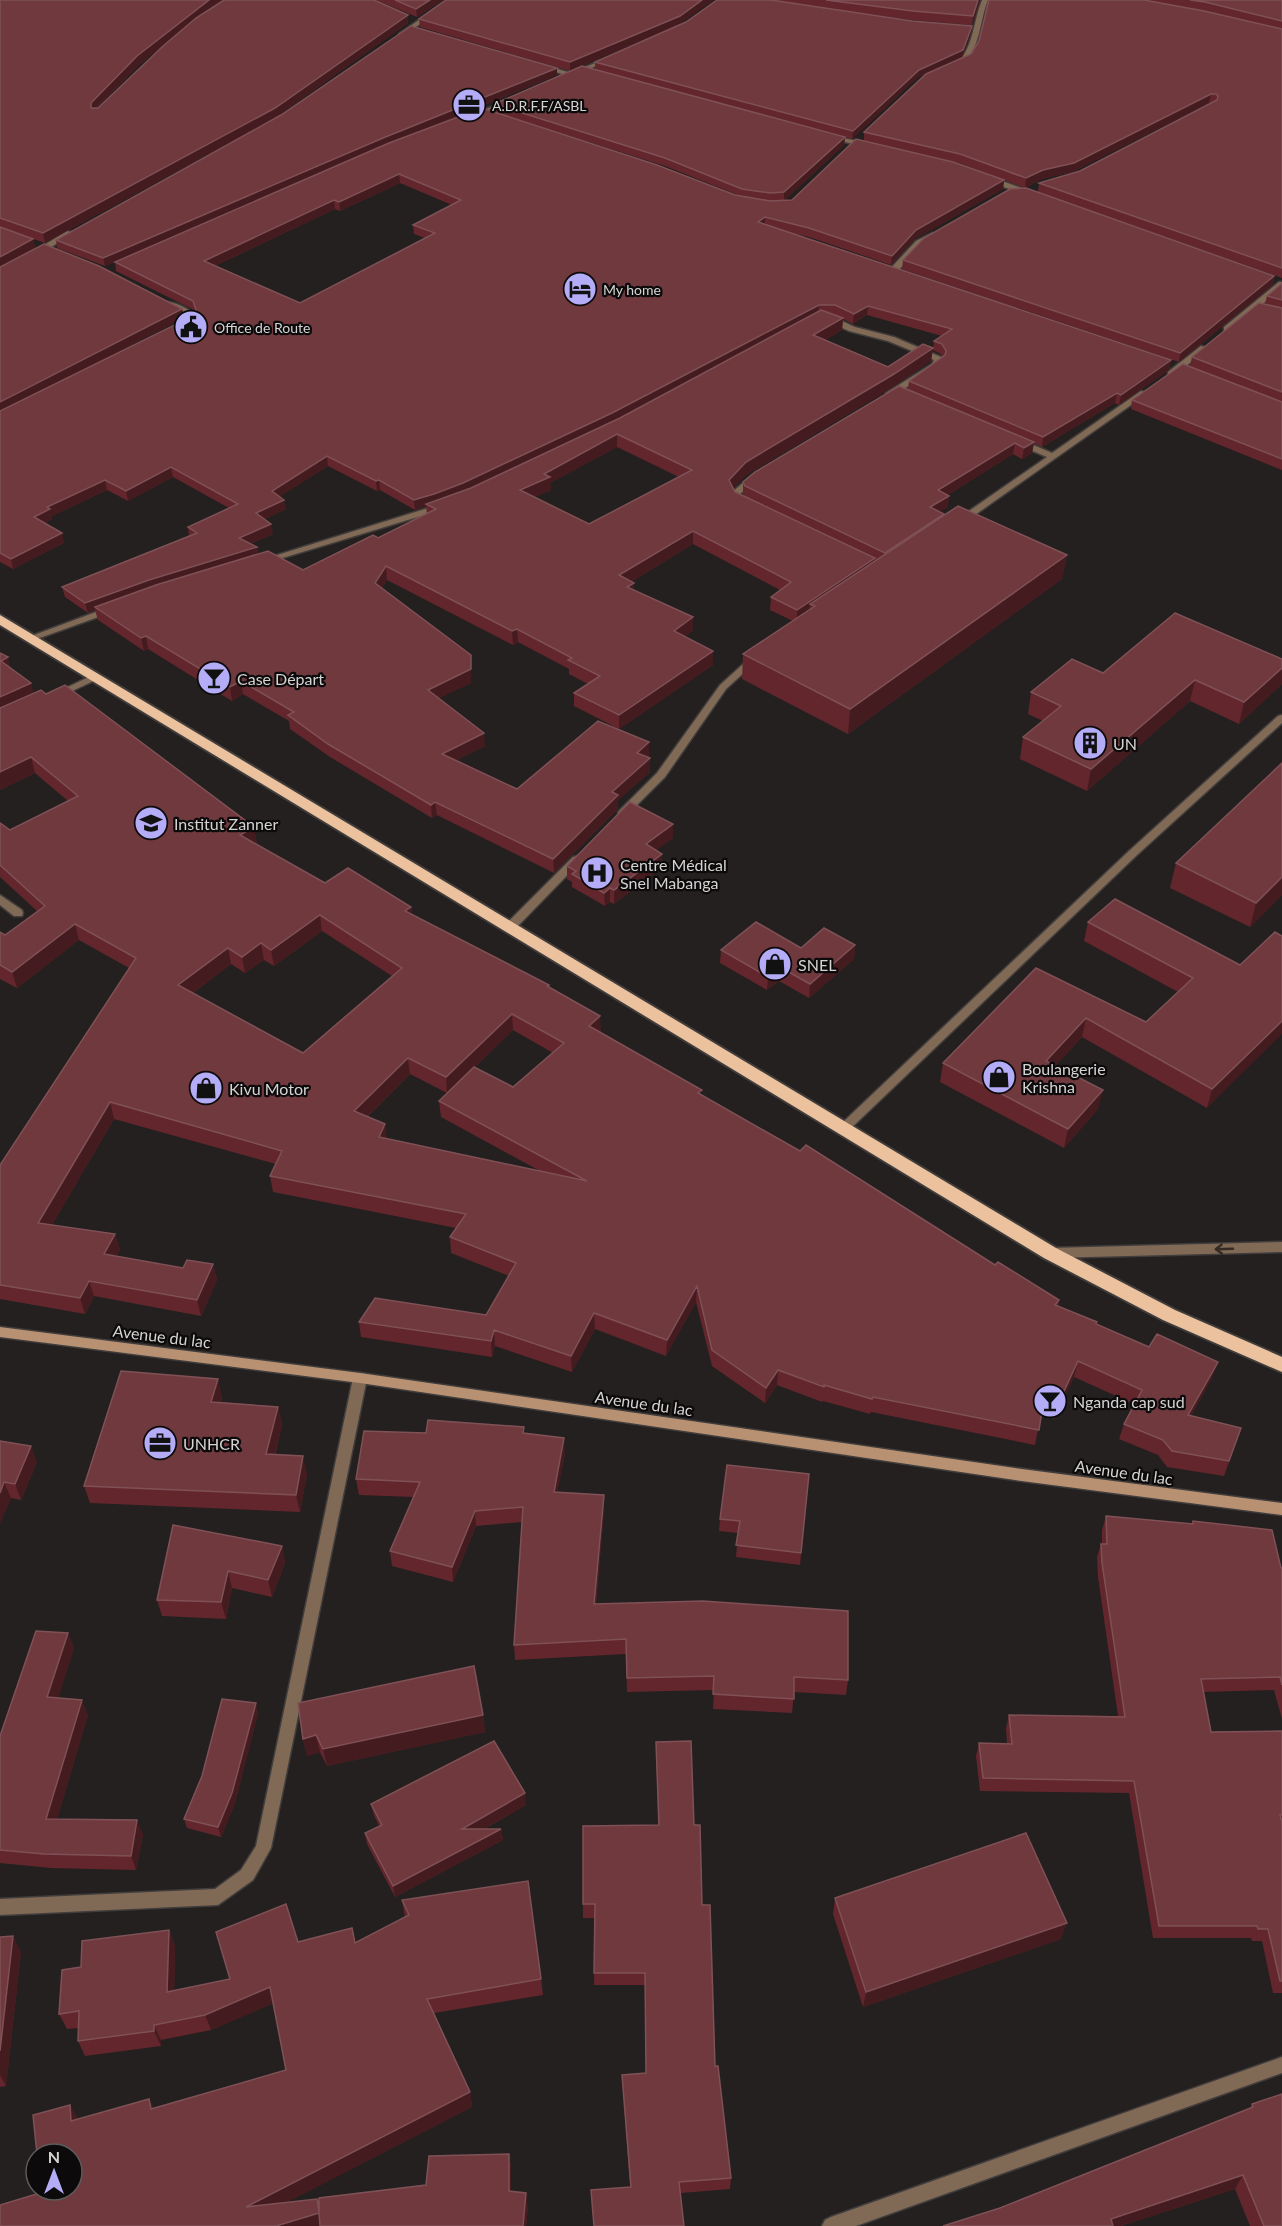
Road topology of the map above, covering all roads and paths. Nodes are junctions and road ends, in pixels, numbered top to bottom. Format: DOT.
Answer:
graph roads {
  1 [pos="451,0"];
  2 [pos="985,0"];
  3 [pos="407,19"];
  4 [pos="418,27"];
  5 [pos="964,28"];
  6 [pos="975,29"];
  7 [pos="391,42"];
  8 [pos="612,57"];
  9 [pos="536,65"];
  10 [pos="956,66"];
  11 [pos="581,70"];
  12 [pos="592,73"];
  13 [pos="571,75"];
  14 [pos="561,79"];
  15 [pos="522,95"];
  16 [pos="482,112"];
  17 [pos="493,116"];
  18 [pos="462,120"];
  19 [pos="816,134"];
  20 [pos="865,135"];
  21 [pos="857,143"];
  22 [pos="876,147"];
  23 [pos="848,151"];
  24 [pos="975,174"];
  25 [pos="1036,191"];
  26 [pos="1026,192"];
  27 [pos="1006,193"];
  28 [pos="82,226"];
  29 [pos="944,230"];
  30 [pos="33,243"];
  31 [pos="44,248"];
  32 [pos="54,252"];
  33 [pos="26,258"];
  34 [pos="882,267"];
  35 [pos="893,271"];
  36 [pos="904,274"];
  37 [pos="1271,279"];
  38 [pos="1282,283"];
  39 [pos="158,298"];
  40 [pos="819,318"];
  41 [pos="176,329"];
  42 [pos="1169,364"];
  43 [pos="1180,368"];
  44 [pos="1190,372"];
  45 [pos="1160,381"];
  46 [pos="1151,388"];
  47 [pos="897,391"];
  48 [pos="907,395"];
  49 [pos="877,403"];
  50 [pos="1012,440"];
  51 [pos="1053,457"];
  52 [pos="770,467"];
  53 [pos="448,504"];
  54 [pos="760,511"];
  55 [pos="945,531"];
  56 [pos="257,563"];
  57 [pos="121,606"];
  58 [pos="0,620"];
  59 [pos="31,638"];
  60 [pos="759,655"];
  61 [pos="95,677"];
  62 [pos="42,701"];
  63 [pos="1282,718"];
  64 [pos="619,817"];
  65 [pos="585,851"];
  66 [pos="0,899"];
  67 [pos="18,913"];
  68 [pos="510,927"];
  69 [pos="844,1128"];
  70 [pos="1282,1247"];
  71 [pos="1050,1253"];
  72 [pos="0,1332"];
  73 [pos="1282,1365"];
  74 [pos="360,1378"];
  75 [pos="1282,1509"];
  76 [pos="0,1907"];
  77 [pos="1282,2065"];
  78 [pos="831,2226"];
  1 -- 4 [label="street"];
  2 -- 6 [label="street"];
  3 -- 4 [label="street"];
  4 -- 7 [label="street"];
  5 -- 6 [label="street"];
  6 -- 10 [label="street"];
  8 -- 11 [label="street"];
  9 -- 13 [label="street"];
  11 -- 12 [label="street"];
  11 -- 13 [label="street"];
  13 -- 14 [label="street"];
  15 -- 16 [label="street"];
  16 -- 17 [label="street"];
  16 -- 18 [label="street"];
  19 -- 21 [label="street"];
  20 -- 21 [label="street"];
  21 -- 22 [label="street"];
  21 -- 23 [label="street"];
  24 -- 26 [label="street"];
  25 -- 26 [label="street"];
  26 -- 27 [label="street"];
  28 -- 31 [label="street"];
  29 -- 35 [label="street"];
  30 -- 31 [label="street"];
  31 -- 32 [label="street"];
  31 -- 33 [label="street"];
  34 -- 35 [label="street"];
  35 -- 36 [label="street"];
  37 -- 38 [label="street"];
  38 -- 43 [label="street"];
  39 -- 41 [label="street"];
  40 -- 47 [label="street"];
  42 -- 43 [label="street"];
  43 -- 44 [label="street"];
  43 -- 45 [label="street"];
  46 -- 51 [label="street"];
  47 -- 48 [label="street"];
  47 -- 49 [label="street"];
  50 -- 51 [label="street"];
  51 -- 55 [label="street"];
  52 -- 54 [label="street"];
  53 -- 56 [label="street"];
  57 -- 59 [label="street"];
  58 -- 59 [label="highway"];
  59 -- 61 [label="highway"];
  60 -- 64 [label="street"];
  61 -- 62 [label="street"];
  61 -- 68 [label="highway"];
  63 -- 69 [label="street"];
  65 -- 68 [label="street"];
  66 -- 67 [label="street"];
  68 -- 69 [label="highway"];
  69 -- 71 [label="highway"];
  70 -- 71 [label="street, one-way"];
  71 -- 73 [label="highway"];
  72 -- 74 [label="main road, Avenue du lac"];
  74 -- 75 [label="main road, Avenue du lac"];
  74 -- 76 [label="street"];
  77 -- 78 [label="street"];
}
